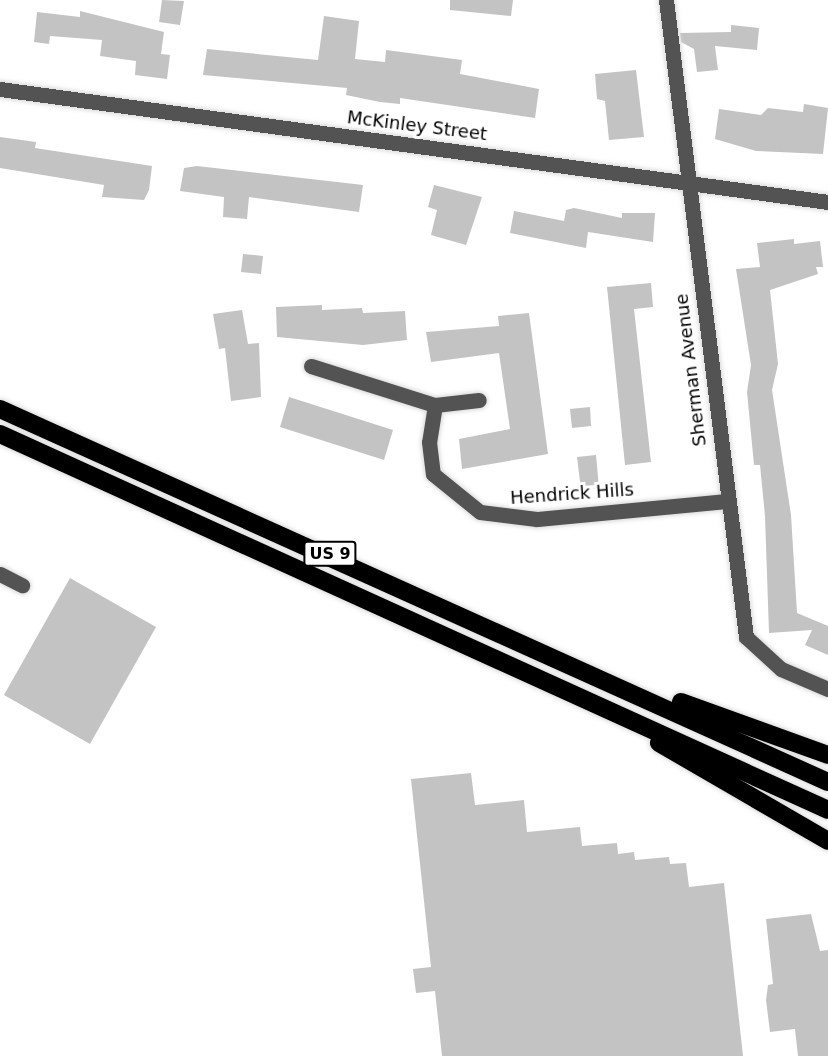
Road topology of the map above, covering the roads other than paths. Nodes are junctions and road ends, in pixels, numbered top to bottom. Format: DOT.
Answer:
graph roads {
  1 [pos="666,0"];
  2 [pos="0,89"];
  3 [pos="685,179"];
  4 [pos="828,202"];
  5 [pos="311,366"];
  6 [pos="0,399"];
  7 [pos="478,400"];
  8 [pos="435,405"];
  9 [pos="0,409"];
  10 [pos="0,434"];
  11 [pos="0,447"];
  12 [pos="110,455"];
  13 [pos="726,501"];
  14 [pos="189,516"];
  15 [pos="0,573"];
  16 [pos="22,585"];
  17 [pos="550,654"];
  18 [pos="540,676"];
  19 [pos="828,689"];
  20 [pos="828,755"];
  21 [pos="828,782"];
  22 [pos="828,810"];
  23 [pos="828,841"];
  1 -- 3 [label="street, Sherman Avenue"];
  2 -- 3 [label="street, McKinley Street"];
  3 -- 4 [label="street, McKinley Street"];
  3 -- 13 [label="street, Sherman Avenue"];
  5 -- 8 [label="street"];
  6 -- 12 [label="highway"];
  7 -- 8 [label="street"];
  8 -- 13 [label="street, Hendrick Hills"];
  9 -- 12 [label="highway, US 9"];
  10 -- 14 [label="highway, US 9"];
  11 -- 14 [label="highway"];
  12 -- 17 [label="highway, US 9"];
  13 -- 19 [label="street, Sherman Avenue"];
  14 -- 18 [label="highway, US 9"];
  15 -- 16 [label="street"];
  17 -- 20 [label="highway"];
  17 -- 21 [label="highway, US 9"];
  18 -- 22 [label="highway, US 9"];
  18 -- 23 [label="highway"];
}
